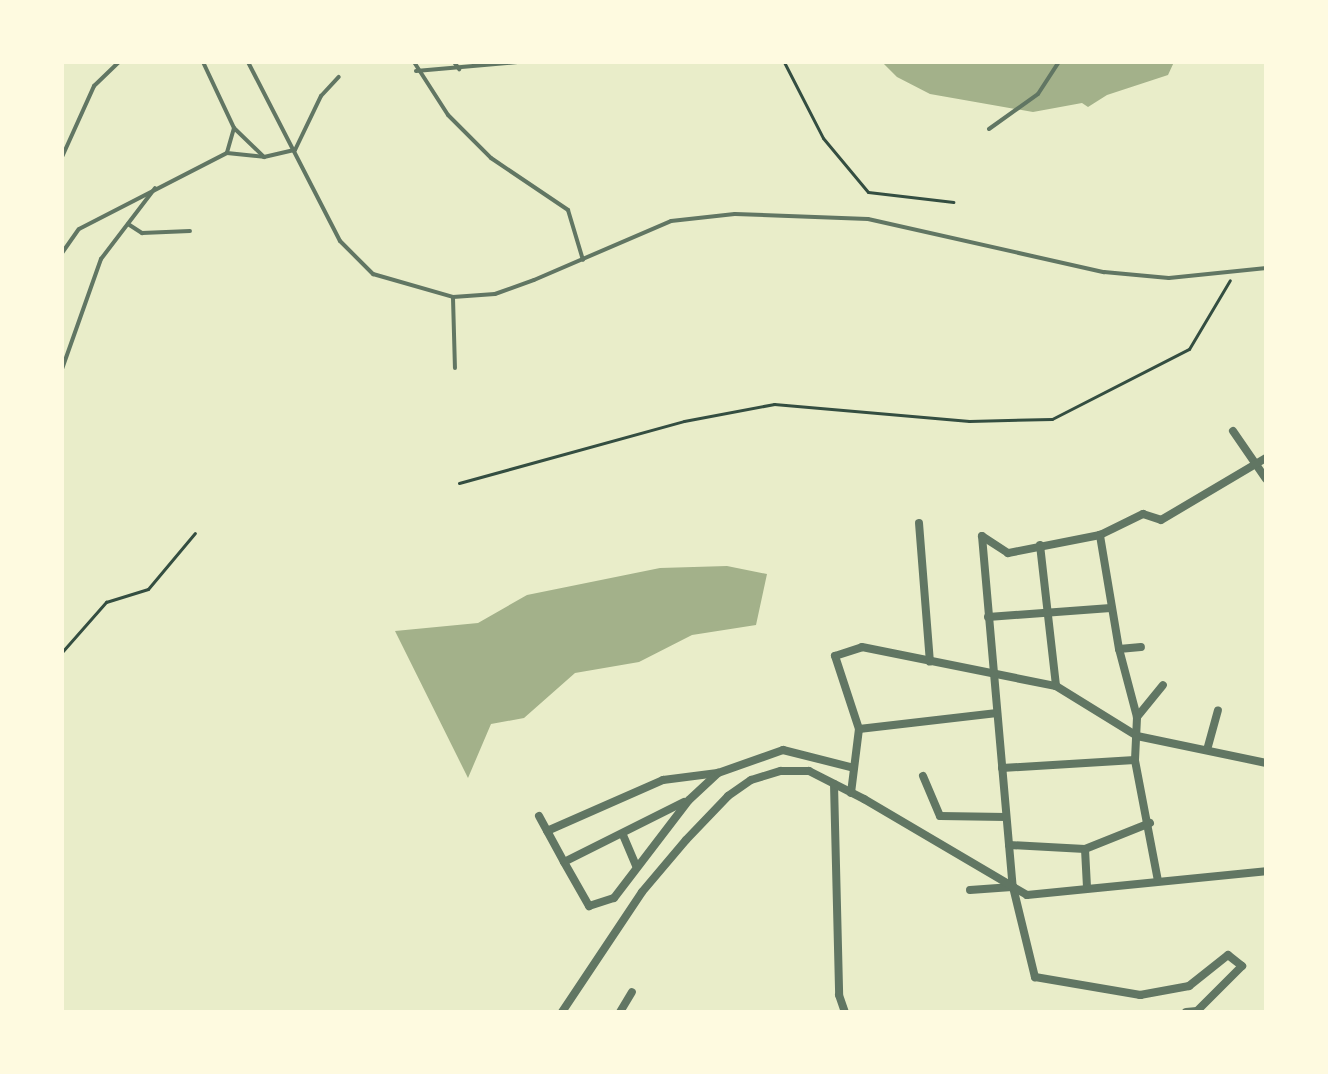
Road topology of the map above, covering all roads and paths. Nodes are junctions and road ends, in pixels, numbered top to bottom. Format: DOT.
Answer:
graph roads {
  1 [pos="119,62"];
  2 [pos="203,62"];
  3 [pos="248,62"];
  4 [pos="414,62"];
  5 [pos="454,62"];
  6 [pos="518,62"];
  7 [pos="784,62"];
  8 [pos="1059,62"];
  9 [pos="459,69"];
  10 [pos="416,71"];
  11 [pos="339,77"];
  12 [pos="234,128"];
  13 [pos="989,129"];
  14 [pos="295,150"];
  15 [pos="227,153"];
  16 [pos="62,157"];
  17 [pos="264,157"];
  18 [pos="156,186"];
  19 [pos="953,202"];
  20 [pos="128,224"];
  21 [pos="190,231"];
  22 [pos="62,253"];
  23 [pos="583,260"];
  24 [pos="1266,268"];
  25 [pos="1234,273"];
  26 [pos="453,297"];
  27 [pos="455,368"];
  28 [pos="62,369"];
  29 [pos="1233,431"];
  30 [pos="1266,458"];
  31 [pos="1257,464"];
  32 [pos="1266,479"];
  33 [pos="459,483"];
  34 [pos="919,523"];
  35 [pos="195,533"];
  36 [pos="1100,535"];
  37 [pos="1040,545"];
  38 [pos="1111,608"];
  39 [pos="1048,613"];
  40 [pos="988,617"];
  41 [pos="1141,647"];
  42 [pos="1119,649"];
  43 [pos="62,652"];
  44 [pos="930,662"];
  45 [pos="993,676"];
  46 [pos="1163,685"];
  47 [pos="1056,686"];
  48 [pos="1218,710"];
  49 [pos="997,713"];
  50 [pos="1137,717"];
  51 [pos="859,729"];
  52 [pos="1137,736"];
  53 [pos="1207,750"];
  54 [pos="1135,760"];
  55 [pos="1266,763"];
  56 [pos="854,768"];
  57 [pos="1002,768"];
  58 [pos="718,773"];
  59 [pos="923,776"];
  60 [pos="834,784"];
  61 [pos="851,793"];
  62 [pos="689,800"];
  63 [pos="539,816"];
  64 [pos="1006,817"];
  65 [pos="1150,823"];
  66 [pos="547,831"];
  67 [pos="623,835"];
  68 [pos="1009,845"];
  69 [pos="1085,849"];
  70 [pos="564,862"];
  71 [pos="636,865"];
  72 [pos="1266,871"];
  73 [pos="1158,881"];
  74 [pos="1013,887"];
  75 [pos="1087,887"];
  76 [pos="970,890"];
  77 [pos="632,992"];
  78 [pos="562,1012"];
  79 [pos="620,1012"];
  80 [pos="845,1012"];
  81 [pos="1186,1012"];
  1 -- 16 [label="lane"];
  2 -- 12 [label="lane"];
  3 -- 14 [label="lane"];
  4 -- 10 [label="lane"];
  5 -- 9 [label="lane"];
  6 -- 9 [label="lane"];
  7 -- 19 [label="path"];
  8 -- 13 [label="lane"];
  9 -- 10 [label="lane"];
  10 -- 23 [label="lane"];
  11 -- 14 [label="lane"];
  12 -- 15 [label="lane"];
  12 -- 17 [label="lane"];
  14 -- 17 [label="lane"];
  14 -- 26 [label="lane"];
  15 -- 17 [label="lane"];
  15 -- 18 [label="lane"];
  18 -- 20 [label="lane"];
  18 -- 22 [label="lane"];
  20 -- 21 [label="lane"];
  20 -- 28 [label="lane"];
  23 -- 25 [label="lane"];
  23 -- 26 [label="lane"];
  24 -- 25 [label="lane"];
  25 -- 33 [label="path"];
  26 -- 27 [label="lane"];
  29 -- 31 [label="street"];
  30 -- 31 [label="street"];
  31 -- 32 [label="street"];
  31 -- 36 [label="street"];
  34 -- 44 [label="street"];
  35 -- 43 [label="path"];
  36 -- 37 [label="street"];
  36 -- 38 [label="street"];
  37 -- 39 [label="street"];
  37 -- 40 [label="street"];
  38 -- 39 [label="street"];
  38 -- 42 [label="street"];
  39 -- 40 [label="street"];
  39 -- 47 [label="street"];
  40 -- 45 [label="street"];
  41 -- 42 [label="street"];
  42 -- 50 [label="street"];
  44 -- 45 [label="street"];
  44 -- 51 [label="street"];
  45 -- 47 [label="street"];
  45 -- 49 [label="street"];
  46 -- 50 [label="street"];
  47 -- 52 [label="street"];
  48 -- 53 [label="street"];
  49 -- 51 [label="street"];
  49 -- 57 [label="street"];
  50 -- 52 [label="street"];
  51 -- 56 [label="street"];
  52 -- 53 [label="street"];
  52 -- 54 [label="street"];
  53 -- 55 [label="street"];
  54 -- 57 [label="street"];
  54 -- 65 [label="street"];
  56 -- 58 [label="street"];
  56 -- 61 [label="street"];
  57 -- 64 [label="street"];
  58 -- 62 [label="street"];
  58 -- 66 [label="street"];
  59 -- 64 [label="street"];
  60 -- 61 [label="street"];
  60 -- 78 [label="street"];
  60 -- 80 [label="street"];
  61 -- 74 [label="street"];
  62 -- 67 [label="street"];
  62 -- 71 [label="street"];
  63 -- 66 [label="street"];
  64 -- 68 [label="street"];
  65 -- 69 [label="street"];
  65 -- 73 [label="street"];
  66 -- 70 [label="street"];
  67 -- 70 [label="street"];
  67 -- 71 [label="street"];
  68 -- 69 [label="street"];
  68 -- 74 [label="street"];
  69 -- 75 [label="street"];
  70 -- 71 [label="street"];
  72 -- 73 [label="street"];
  73 -- 75 [label="street"];
  74 -- 75 [label="street"];
  74 -- 76 [label="street"];
  74 -- 81 [label="street"];
  77 -- 79 [label="street"];
}
